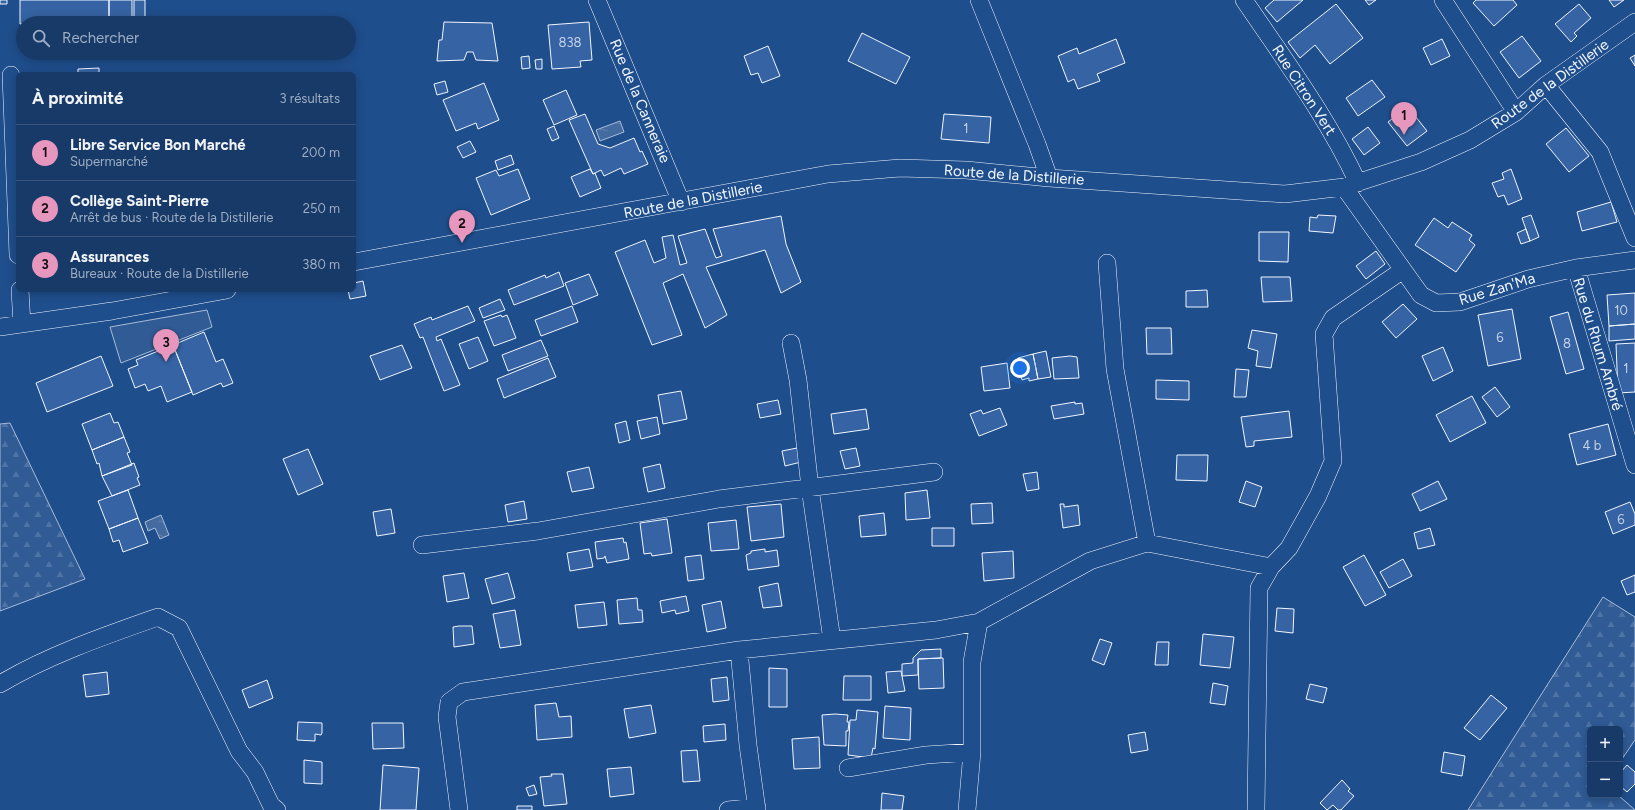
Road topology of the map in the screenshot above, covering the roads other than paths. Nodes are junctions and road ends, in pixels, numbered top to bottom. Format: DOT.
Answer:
graph roads {
  1 [pos="597,0"];
  2 [pos="979,0"];
  3 [pos="1244,0"];
  4 [pos="1443,0"];
  5 [pos="1635,22"];
  6 [pos="11,75"];
  7 [pos="1546,85"];
  8 [pos="1516,112"];
  9 [pos="1048,178"];
  10 [pos="1351,185"];
  11 [pos="681,202"];
  12 [pos="16,204"];
  13 [pos="1635,238"];
  14 [pos="1635,260"];
  15 [pos="356,262"];
  16 [pos="1107,263"];
  17 [pos="1576,268"];
  18 [pos="1403,270"];
  19 [pos="20,292"];
  20 [pos="215,292"];
  21 [pos="22,324"];
  22 [pos="0,328"];
  23 [pos="791,343"];
  24 [pos="1635,465"];
  25 [pos="934,472"];
  26 [pos="810,488"];
  27 [pos="1147,543"];
  28 [pos="422,545"];
  29 [pos="1270,567"];
  30 [pos="979,622"];
  31 [pos="832,640"];
  32 [pos="739,650"];
  33 [pos="0,684"];
  34 [pos="972,752"];
  35 [pos="848,768"];
  36 [pos="757,809"];
  37 [pos="277,810"];
  38 [pos="459,810"];
  39 [pos="728,810"];
  40 [pos="967,810"];
  41 [pos="1256,810"];
  1 -- 11 [label="street, Rue de la Canneraie"];
  2 -- 9 [label="street"];
  3 -- 10 [label="street, Rue Citron Vert"];
  4 -- 8 [label="street"];
  5 -- 7 [label="street, Route de la Distillerie"];
  6 -- 12 [label="street"];
  7 -- 8 [label="street, Route de la Distillerie"];
  7 -- 13 [label="street"];
  8 -- 10 [label="street, Route de la Distillerie"];
  9 -- 10 [label="street, Route de la Distillerie"];
  9 -- 11 [label="street, Route de la Distillerie"];
  10 -- 18 [label="street, Rue Zan'Ma"];
  11 -- 15 [label="street, Route de la Distillerie"];
  14 -- 17 [label="street, Rue Zan'Ma"];
  16 -- 27 [label="street"];
  17 -- 18 [label="street, Rue Zan'Ma"];
  17 -- 24 [label="street, Rue du Rhum Ambré"];
  18 -- 29 [label="street"];
  19 -- 21 [label="street"];
  20 -- 21 [label="street"];
  21 -- 22 [label="street"];
  23 -- 26 [label="street"];
  25 -- 26 [label="street"];
  26 -- 28 [label="street"];
  26 -- 31 [label="street"];
  27 -- 29 [label="street"];
  27 -- 30 [label="street"];
  29 -- 41 [label="street"];
  30 -- 31 [label="street"];
  30 -- 34 [label="street"];
  31 -- 32 [label="street"];
  32 -- 36 [label="street"];
  32 -- 38 [label="street"];
  33 -- 37 [label="street"];
  34 -- 35 [label="street"];
  34 -- 40 [label="street"];
  36 -- 39 [label="street"];
}
